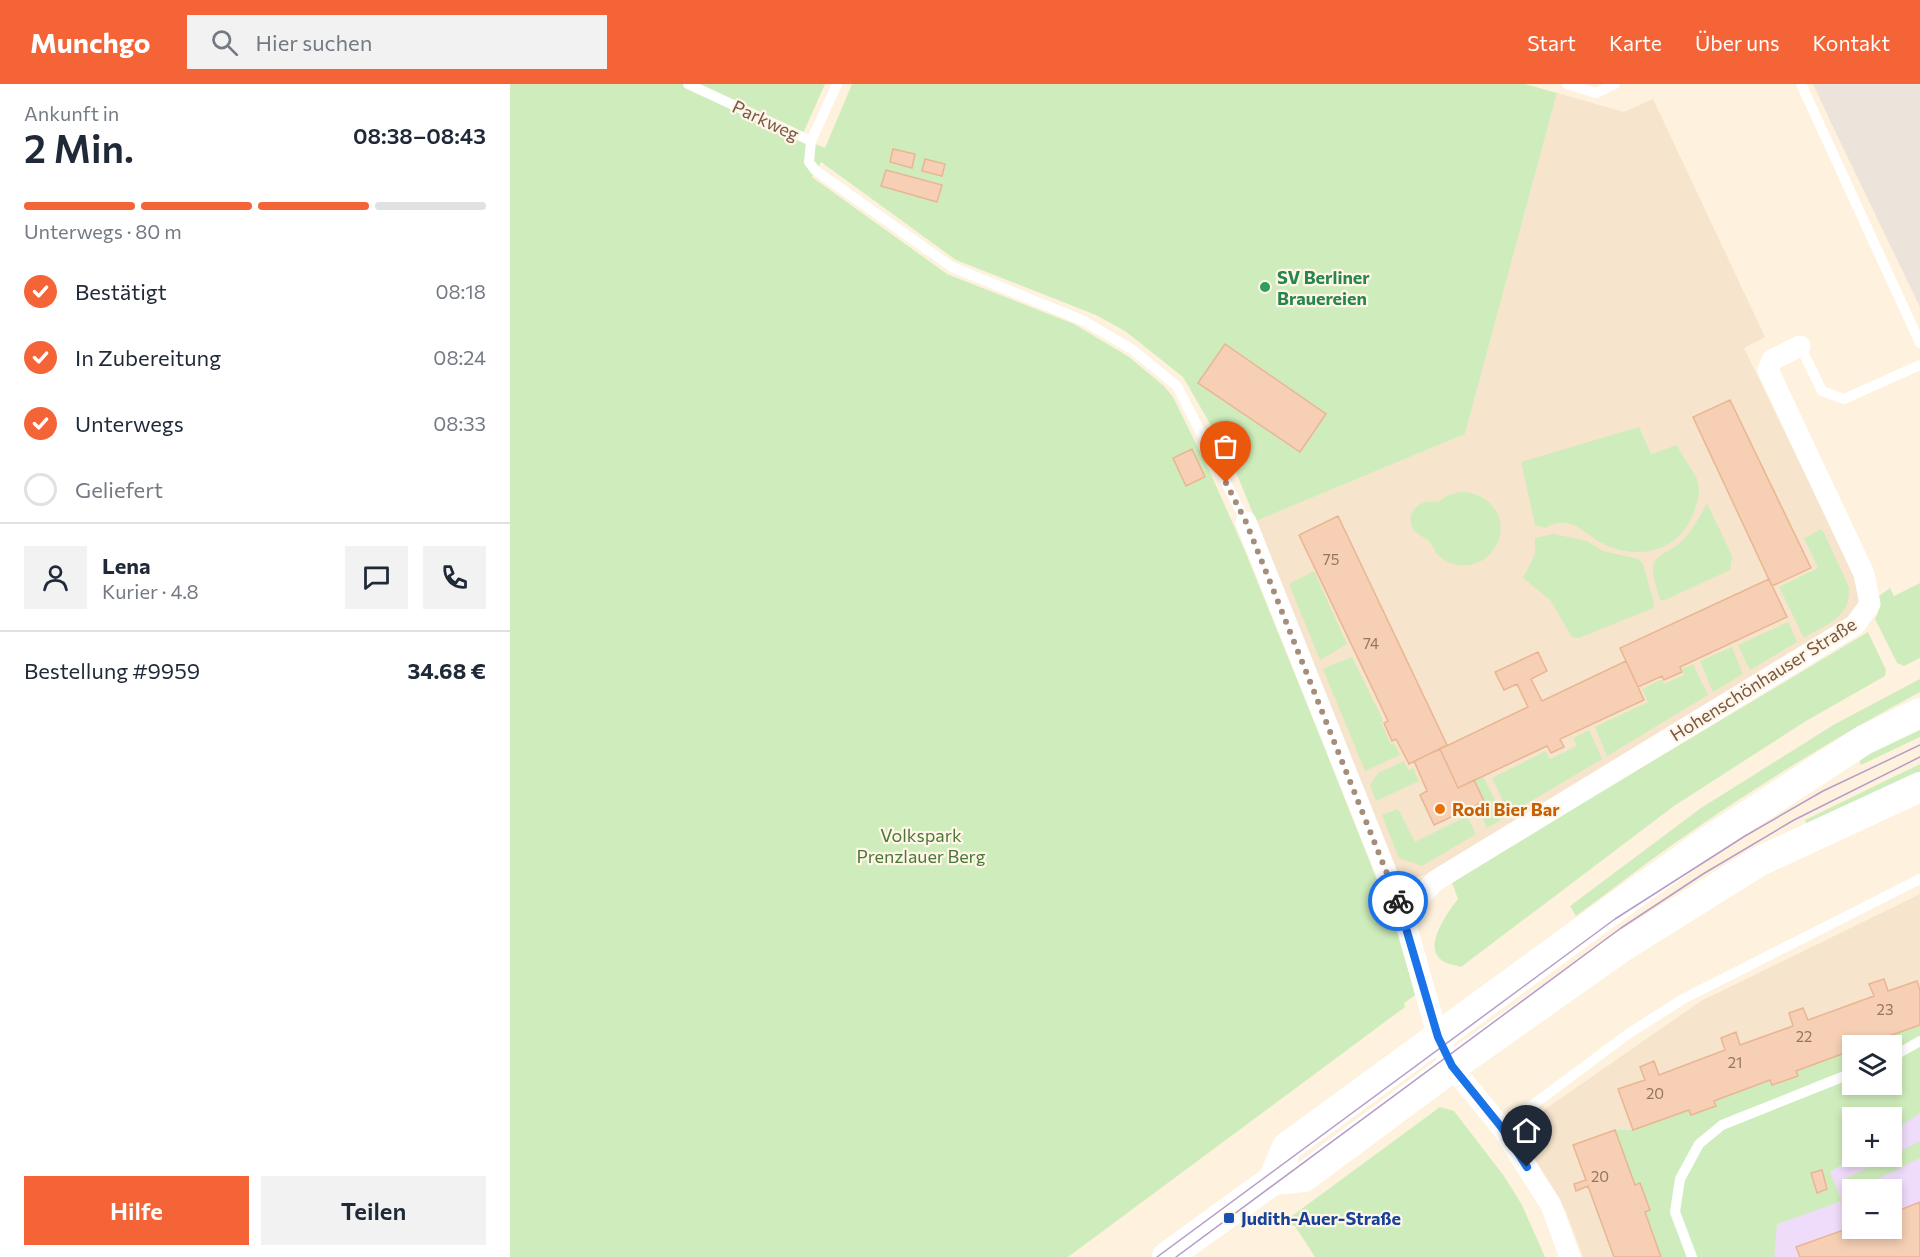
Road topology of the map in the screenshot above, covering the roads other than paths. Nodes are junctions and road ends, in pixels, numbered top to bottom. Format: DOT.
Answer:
graph roads {
  1 [pos="688,84"];
  2 [pos="837,84"];
  3 [pos="1567,84"];
  4 [pos="1616,84"];
  5 [pos="1801,84"];
  6 [pos="811,141"];
  7 [pos="1920,343"];
  8 [pos="1800,346"];
  9 [pos="1920,365"];
  10 [pos="1246,522"];
  11 [pos="1920,713"];
  12 [pos="1920,787"];
  13 [pos="1920,879"];
  14 [pos="1403,914"];
  15 [pos="1438,1037"];
  16 [pos="1920,1041"];
  17 [pos="1902,1051"];
  18 [pos="1452,1066"];
  19 [pos="1842,1077"];
  20 [pos="1502,1128"];
  21 [pos="1273,1180"];
  22 [pos="1167,1257"];
  23 [pos="1570,1257"];
  24 [pos="1692,1257"];
  1 -- 6 [label="lane, Parkweg"];
  2 -- 6 [label="lane"];
  3 -- 4 [label="lane"];
  5 -- 7 [label="lane"];
  6 -- 10 [label="lane"];
  8 -- 9 [label="lane"];
  8 -- 14 [label="street, Hohenschönhauser Straße"];
  10 -- 14 [label="street"];
  11 -- 15 [label="street"];
  12 -- 18 [label="street"];
  13 -- 20 [label="lane"];
  14 -- 15 [label="street"];
  15 -- 18 [label="street"];
  15 -- 21 [label="street"];
  16 -- 17 [label="lane"];
  18 -- 20 [label="street"];
  18 -- 21 [label="street"];
  19 -- 24 [label="lane"];
  20 -- 23 [label="street"];
  21 -- 22 [label="street"];
}
